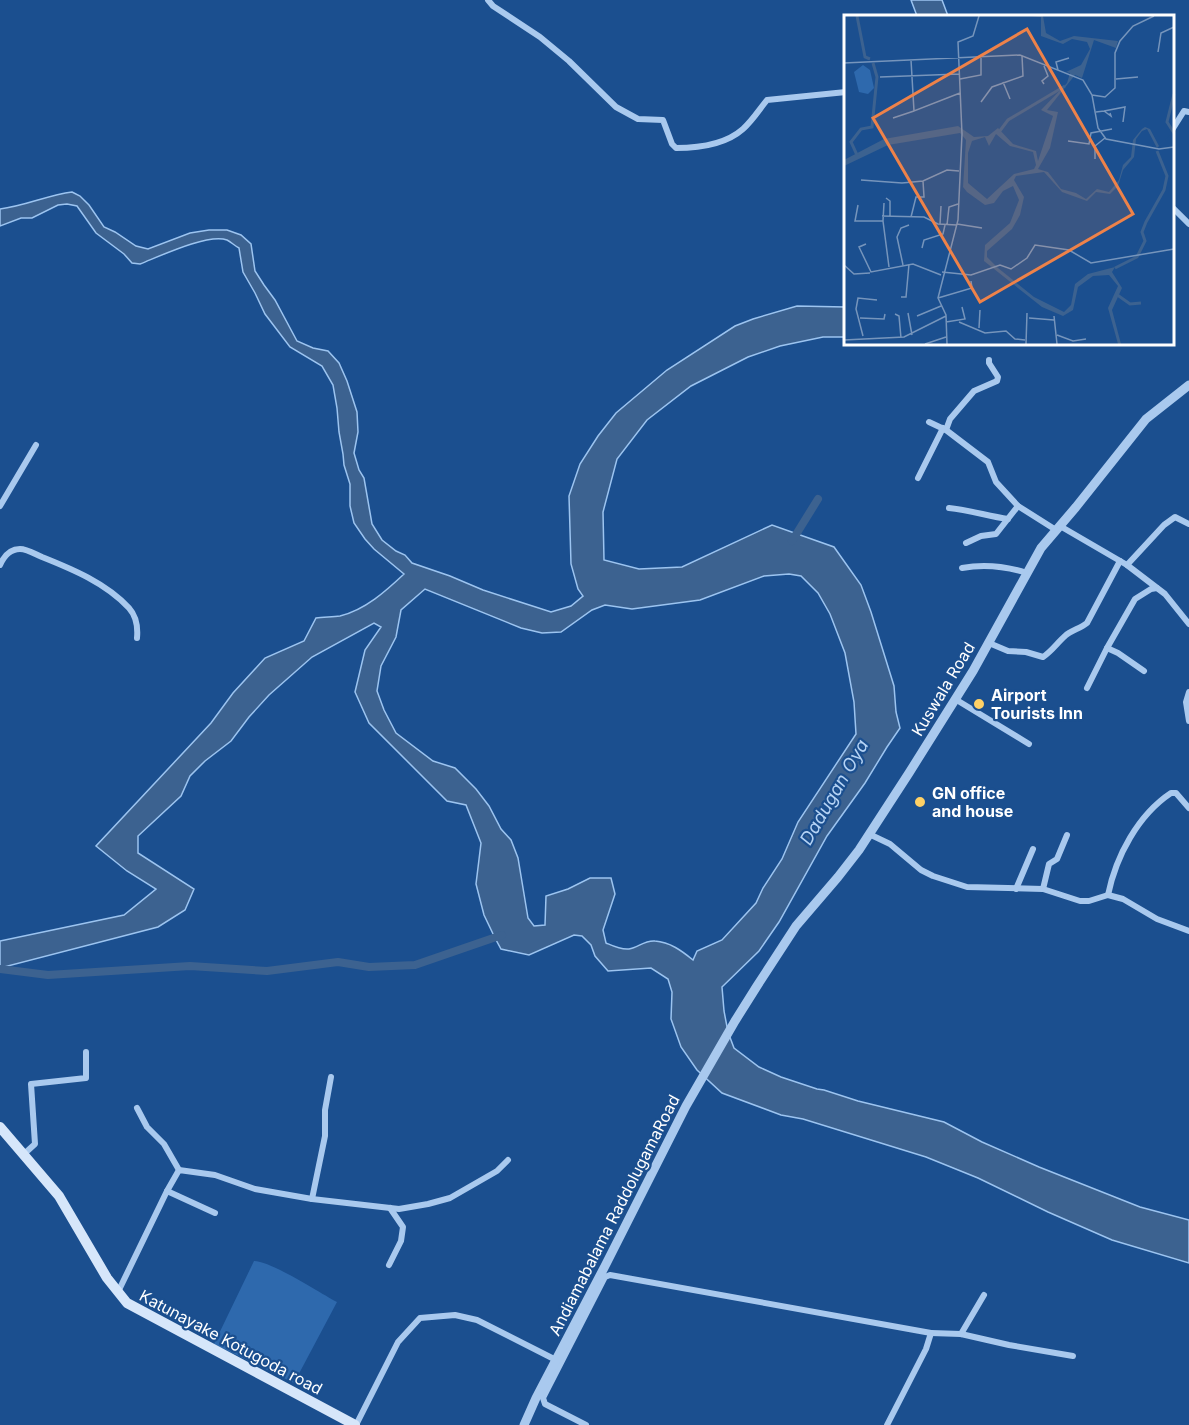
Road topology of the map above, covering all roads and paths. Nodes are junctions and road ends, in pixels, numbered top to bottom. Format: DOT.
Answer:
graph roads {
  1 [pos="488,0"];
  2 [pos="844,92"];
  3 [pos="1189,112"];
  4 [pos="1174,128"];
  5 [pos="1174,208"];
  6 [pos="1189,224"];
  7 [pos="989,360"];
  8 [pos="1189,385"];
  9 [pos="929,422"];
  10 [pos="944,429"];
  11 [pos="36,446"];
  12 [pos="918,478"];
  13 [pos="0,506"];
  14 [pos="1018,506"];
  15 [pos="949,508"];
  16 [pos="1008,519"];
  17 [pos="1189,524"];
  18 [pos="1058,528"];
  19 [pos="966,543"];
  20 [pos="1120,561"];
  21 [pos="0,565"];
  22 [pos="1127,565"];
  23 [pos="962,568"];
  24 [pos="1027,573"];
  25 [pos="1158,588"];
  26 [pos="1189,624"];
  27 [pos="137,638"];
  28 [pos="989,642"];
  29 [pos="1107,648"];
  30 [pos="1144,671"];
  31 [pos="1087,688"];
  32 [pos="1189,692"];
  33 [pos="955,699"];
  34 [pos="1189,721"];
  35 [pos="1029,744"];
  36 [pos="1189,807"];
  37 [pos="869,834"];
  38 [pos="1067,835"];
  39 [pos="1033,849"];
  40 [pos="1016,889"];
  41 [pos="1043,889"];
  42 [pos="1108,895"];
  43 [pos="1189,931"];
  44 [pos="735,1021"];
  45 [pos="86,1052"];
  46 [pos="331,1077"];
  47 [pos="137,1108"];
  48 [pos="0,1127"];
  49 [pos="24,1154"];
  50 [pos="508,1160"];
  51 [pos="179,1170"];
  52 [pos="167,1191"];
  53 [pos="312,1199"];
  54 [pos="390,1208"];
  55 [pos="215,1213"];
  56 [pos="389,1265"];
  57 [pos="118,1292"];
  58 [pos="984,1295"];
  59 [pos="931,1333"];
  60 [pos="961,1334"];
  61 [pos="1073,1356"];
  62 [pos="556,1360"];
  63 [pos="356,1425"];
  64 [pos="524,1425"];
  65 [pos="586,1425"];
  66 [pos="887,1425"];
  1 -- 2 [label="street"];
  3 -- 4 [label="street"];
  5 -- 6 [label="street"];
  7 -- 10 [label="street"];
  8 -- 18 [label="street, Kuswala Road"];
  9 -- 10 [label="street"];
  10 -- 12 [label="street"];
  10 -- 14 [label="street"];
  11 -- 13 [label="street"];
  14 -- 16 [label="street"];
  14 -- 18 [label="street"];
  15 -- 16 [label="street"];
  16 -- 19 [label="street"];
  17 -- 22 [label="street"];
  18 -- 20 [label="street"];
  18 -- 24 [label="street, Kuswala Road"];
  20 -- 22 [label="street"];
  20 -- 28 [label="street"];
  21 -- 27 [label="street"];
  22 -- 25 [label="street"];
  23 -- 24 [label="street"];
  24 -- 28 [label="street, Kuswala Road"];
  25 -- 26 [label="street"];
  25 -- 29 [label="street"];
  28 -- 33 [label="street, Kuswala Road"];
  29 -- 30 [label="street"];
  29 -- 31 [label="street"];
  32 -- 34 [label="street"];
  33 -- 35 [label="street"];
  33 -- 37 [label="street, Kuswala Road"];
  36 -- 42 [label="street"];
  37 -- 40 [label="street"];
  37 -- 44 [label="street, Kuswala Road"];
  38 -- 41 [label="street"];
  39 -- 40 [label="street"];
  40 -- 41 [label="street"];
  41 -- 42 [label="street"];
  42 -- 43 [label="street"];
  44 -- 62 [label="street, Andiamabalama RaddolugamaRoad"];
  45 -- 49 [label="street"];
  46 -- 53 [label="street"];
  47 -- 51 [label="street"];
  48 -- 49 [label="main road, Katunayake Kotugoda road"];
  49 -- 57 [label="main road, Katunayake Kotugoda road"];
  50 -- 54 [label="street"];
  51 -- 52 [label="street"];
  51 -- 53 [label="street"];
  52 -- 55 [label="street"];
  52 -- 57 [label="street"];
  53 -- 54 [label="street"];
  54 -- 56 [label="street"];
  57 -- 63 [label="main road, Katunayake Kotugoda road"];
  58 -- 60 [label="street"];
  59 -- 60 [label="street"];
  59 -- 65 [label="street"];
  59 -- 66 [label="street"];
  60 -- 61 [label="street"];
  62 -- 63 [label="street"];
  62 -- 64 [label="street, Andiamabalama RaddolugamaRoad"];
}
